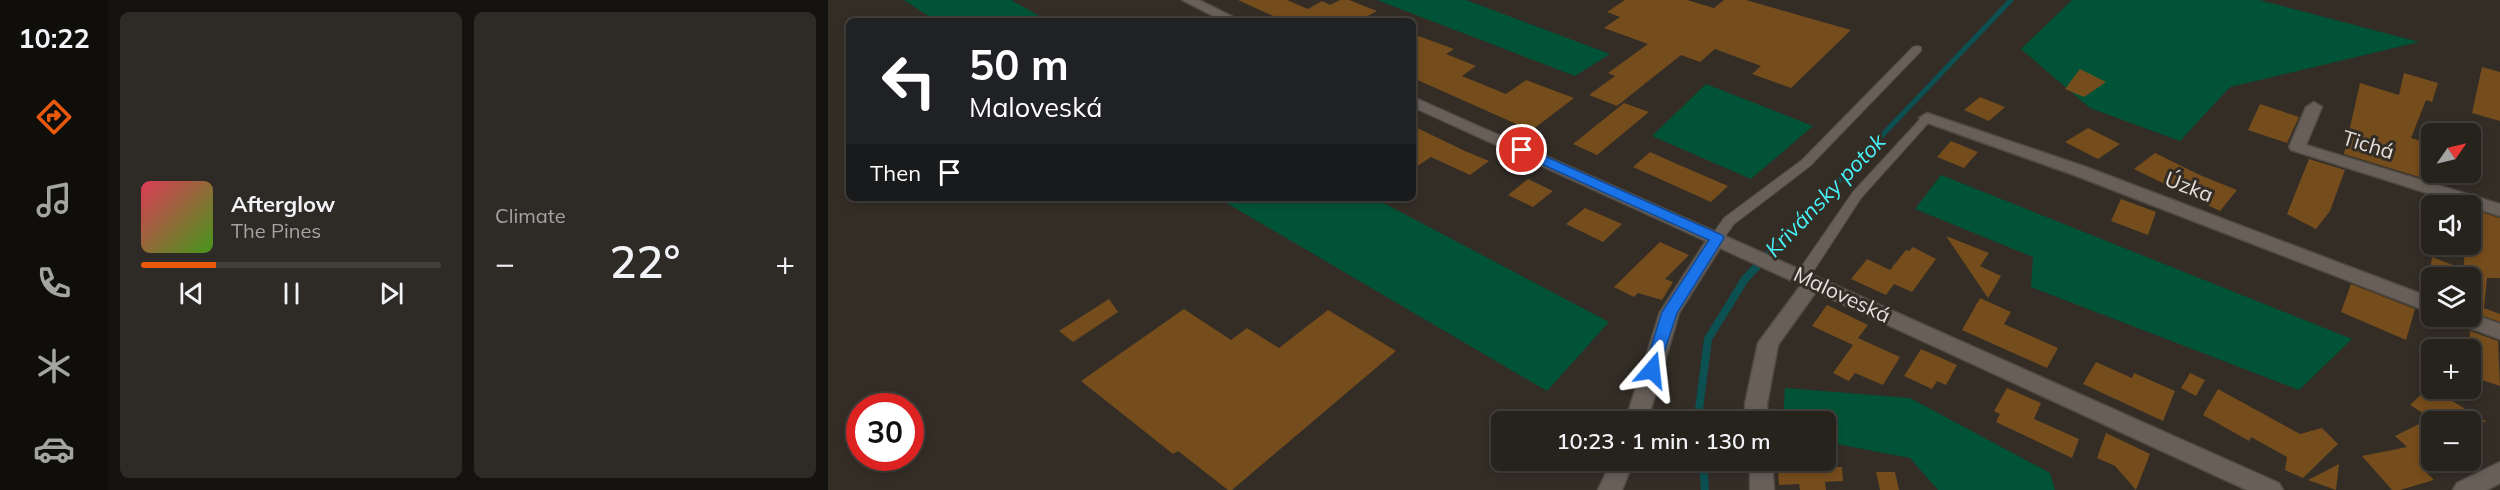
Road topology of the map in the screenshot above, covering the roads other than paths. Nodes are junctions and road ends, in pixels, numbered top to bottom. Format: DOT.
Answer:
graph roads {
  1 [pos="1188,0"];
  2 [pos="1227,18"];
  3 [pos="1917,49"];
  4 [pos="1416,102"];
  5 [pos="2314,107"];
  6 [pos="1928,118"];
  7 [pos="2500,210"];
  8 [pos="1722,240"];
  9 [pos="1801,277"];
  10 [pos="2421,302"];
  11 [pos="2481,325"];
  12 [pos="2500,332"];
  13 [pos="1639,411"];
  14 [pos="1756,411"];
  15 [pos="1618,471"];
  16 [pos="1761,471"];
  17 [pos="2500,472"];
  18 [pos="1610,490"];
  19 [pos="1762,490"];
  20 [pos="2271,490"];
  21 [pos="2465,490"];
  1 -- 2 [label="street"];
  3 -- 8 [label="lane"];
  4 -- 8 [label="street, Maloveská"];
  5 -- 7 [label="street, Tichá"];
  6 -- 9 [label="lane"];
  6 -- 10 [label="street, Úzka"];
  8 -- 9 [label="street, Maloveská"];
  8 -- 13 [label="street"];
  9 -- 14 [label="street"];
  9 -- 20 [label="street, Maloveská"];
  11 -- 12 [label="street"];
  15 -- 18 [label="street"];
  16 -- 19 [label="street"];
  17 -- 21 [label="street"];
}
